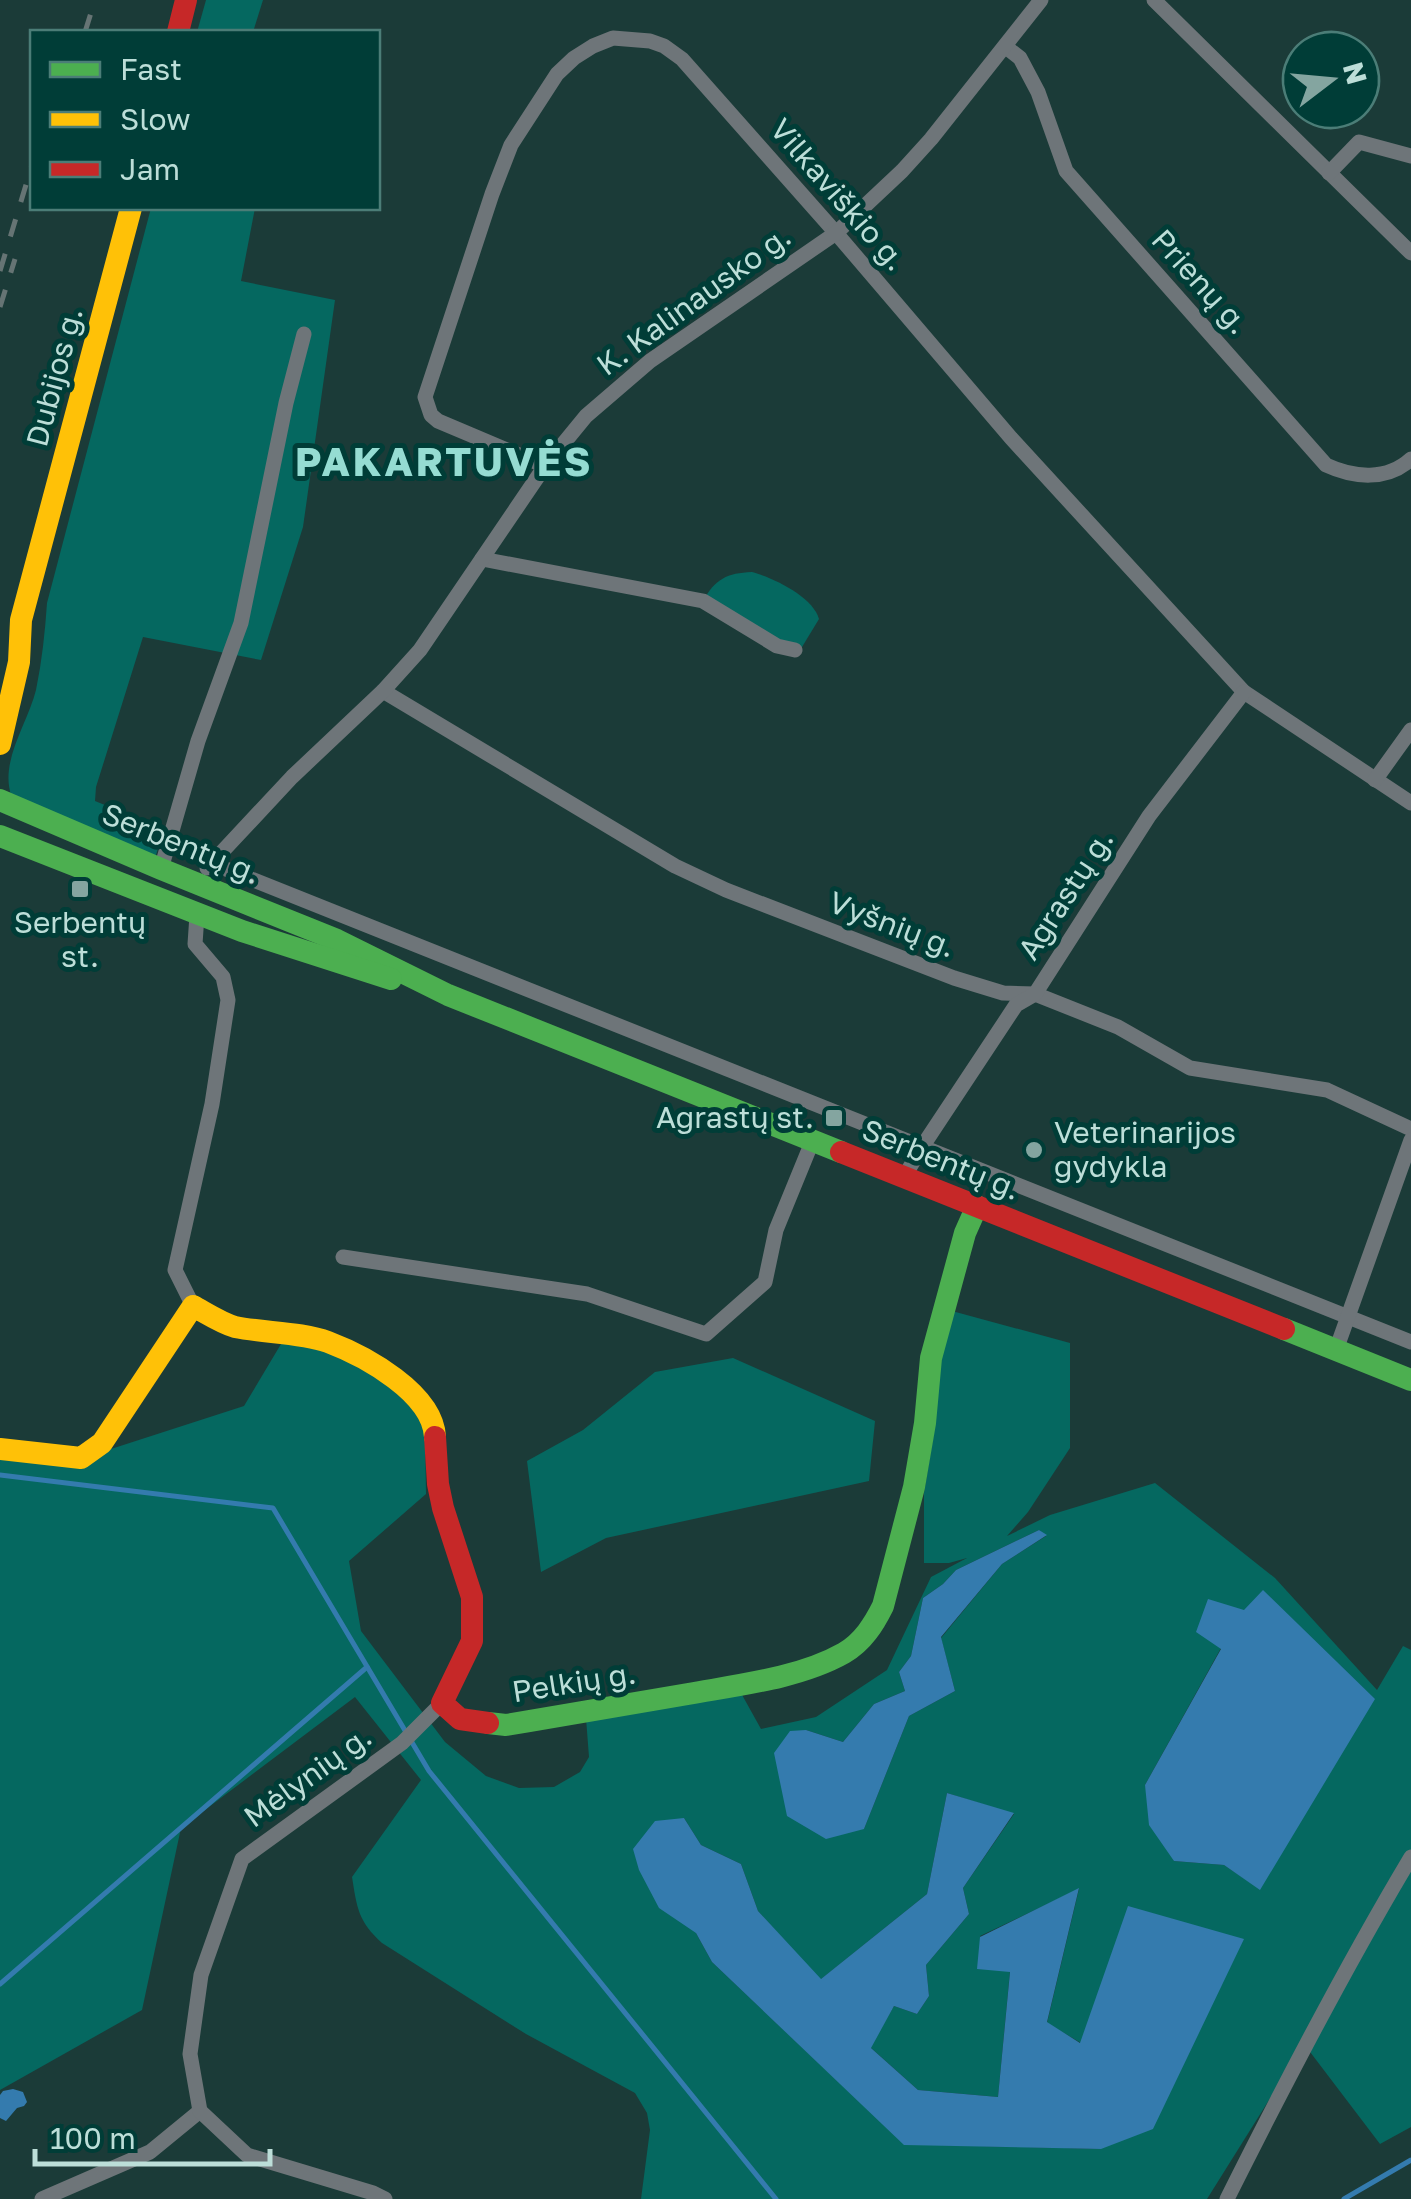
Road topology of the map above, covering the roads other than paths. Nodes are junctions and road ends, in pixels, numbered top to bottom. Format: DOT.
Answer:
graph roads {
  1 [pos="186,0"];
  2 [pos="1041,0"];
  3 [pos="1154,0"];
  4 [pos="178,30"];
  5 [pos="1006,47"];
  6 [pos="1411,156"];
  7 [pos="1329,173"];
  8 [pos="130,210"];
  9 [pos="836,232"];
  10 [pos="1411,253"];
  11 [pos="304,334"];
  12 [pos="1411,459"];
  13 [pos="545,466"];
  14 [pos="482,559"];
  15 [pos="21,620"];
  16 [pos="796,650"];
  17 [pos="0,665"];
  18 [pos="383,691"];
  19 [pos="1244,692"];
  20 [pos="1411,730"];
  21 [pos="0,744"];
  22 [pos="1375,780"];
  23 [pos="0,800"];
  24 [pos="1411,804"];
  25 [pos="0,836"];
  26 [pos="211,863"];
  27 [pos="161,869"];
  28 [pos="194,882"];
  29 [pos="197,915"];
  30 [pos="1035,994"];
  31 [pos="448,995"];
  32 [pos="1411,1128"];
  33 [pos="1411,1140"];
  34 [pos="812,1142"];
  35 [pos="922,1147"];
  36 [pos="904,1178"];
  37 [pos="976,1206"];
  38 [pos="343,1257"];
  39 [pos="193,1306"];
  40 [pos="1349,1317"];
  41 [pos="1411,1342"];
  42 [pos="1336,1350"];
  43 [pos="1411,1380"];
  44 [pos="0,1449"];
  45 [pos="442,1703"];
  46 [pos="1411,1858"];
  47 [pos="200,2111"];
  48 [pos="42,2199"];
  49 [pos="386,2199"];
  50 [pos="1227,2199"];
  1 -- 4 [label="main road"];
  2 -- 5 [label="street, K. Kalinausko g."];
  3 -- 7 [label="street"];
  5 -- 9 [label="street, K. Kalinausko g."];
  5 -- 12 [label="street, Prienų g."];
  6 -- 7 [label="street"];
  7 -- 10 [label="street"];
  8 -- 15 [label="main road, Dubijos g."];
  9 -- 13 [label="street, K. Kalinausko g."];
  9 -- 13 [label="street, Vilkaviškio g."];
  9 -- 19 [label="street, Vilkaviškio g."];
  11 -- 27 [label="street"];
  13 -- 14 [label="street, K. Kalinausko g."];
  14 -- 16 [label="street"];
  14 -- 18 [label="street, K. Kalinausko g."];
  15 -- 17 [label="main road, Dubijos g."];
  15 -- 21 [label="main road, Dubijos g."];
  18 -- 26 [label="street, K. Kalinausko g."];
  18 -- 30 [label="street, Vyšnių g."];
  19 -- 22 [label="street, Vilkaviškio g."];
  19 -- 30 [label="street, Agrastų g."];
  20 -- 22 [label="street"];
  22 -- 24 [label="street, Vilkaviškio g."];
  23 -- 27 [label="main road, Serbentų g."];
  25 -- 29 [label="main road, Serbentų g."];
  26 -- 28 [label="street, K. Kalinausko g."];
  26 -- 35 [label="street"];
  27 -- 28 [label="main road, Serbentų g."];
  28 -- 31 [label="main road, Serbentų g."];
  29 -- 31 [label="main road, Serbentų g."];
  29 -- 39 [label="street"];
  30 -- 32 [label="street, Vyšnių g."];
  30 -- 35 [label="street, Agrastų g."];
  31 -- 34 [label="main road, Serbentų g."];
  33 -- 40 [label="street"];
  34 -- 36 [label="main road, Serbentų g."];
  34 -- 38 [label="street"];
  35 -- 36 [label="street, Agrastų g."];
  35 -- 40 [label="street"];
  36 -- 37 [label="main road, Serbentų g."];
  37 -- 42 [label="main road, Serbentų g."];
  37 -- 45 [label="main road, Pelkių g."];
  39 -- 44 [label="main road"];
  39 -- 45 [label="main road"];
  40 -- 41 [label="street"];
  40 -- 42 [label="street"];
  42 -- 43 [label="main road, Serbentų g."];
  45 -- 47 [label="street, Mėlynių g."];
  46 -- 50 [label="street"];
  47 -- 48 [label="street"];
  47 -- 49 [label="street"];
}
